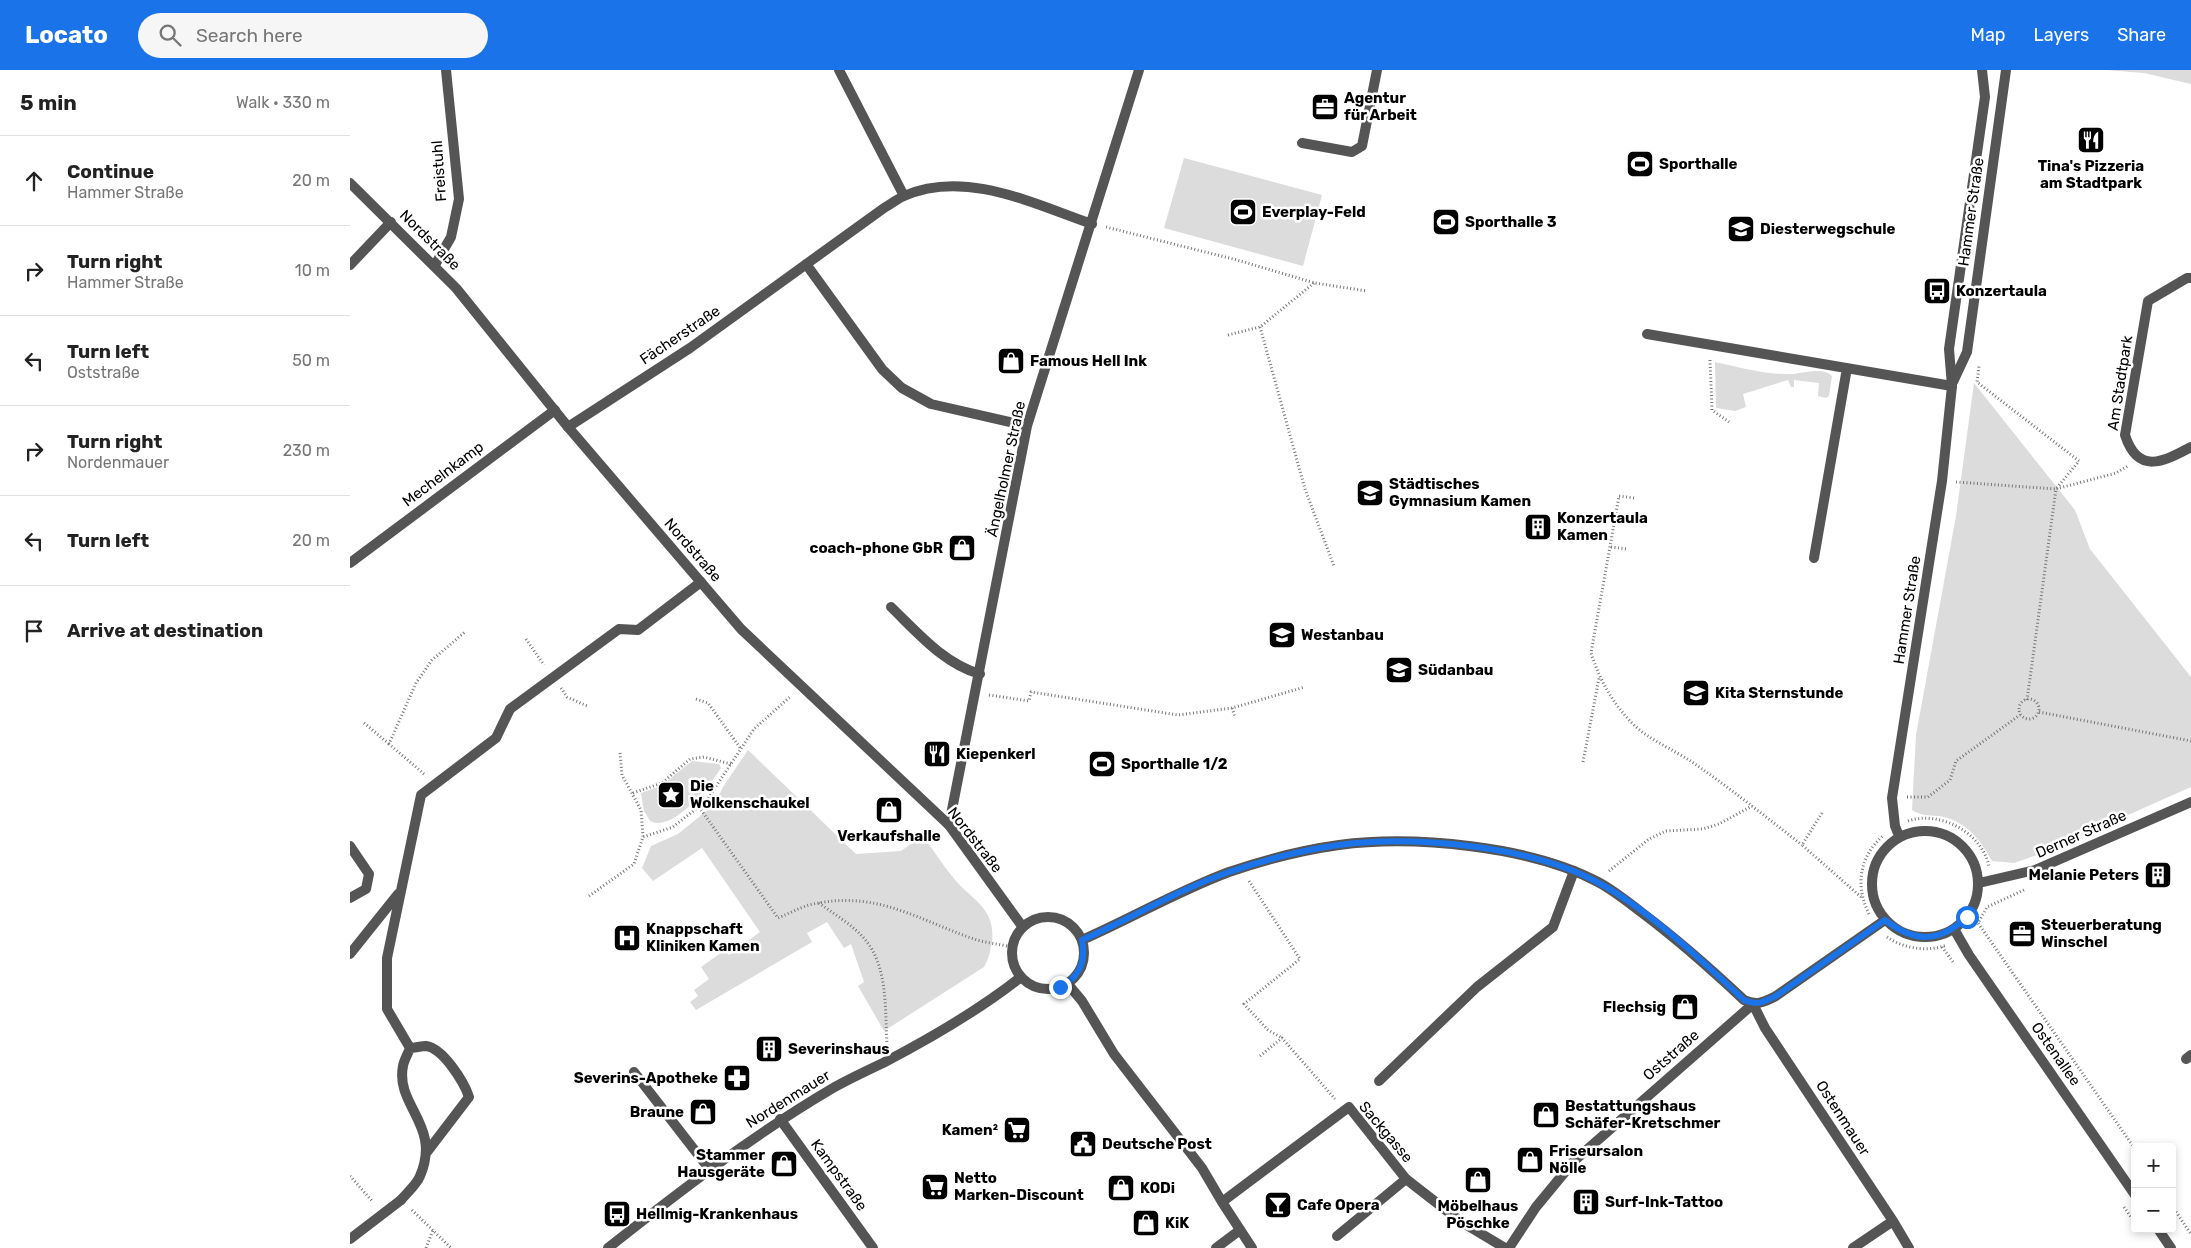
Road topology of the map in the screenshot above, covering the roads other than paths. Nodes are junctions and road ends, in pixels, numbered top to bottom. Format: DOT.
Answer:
graph roads {
  1 [pos="446,70"];
  2 [pos="839,70"];
  3 [pos="1139,70"];
  4 [pos="1377,70"];
  5 [pos="1982,70"];
  6 [pos="2006,70"];
  7 [pos="1302,143"];
  8 [pos="350,183"];
  9 [pos="904,196"];
  10 [pos="391,222"];
  11 [pos="1092,224"];
  12 [pos="806,264"];
  13 [pos="350,265"];
  14 [pos="435,265"];
  15 [pos="2191,278"];
  16 [pos="1647,334"];
  17 [pos="1847,368"];
  18 [pos="1952,386"];
  19 [pos="555,410"];
  20 [pos="1027,426"];
  21 [pos="568,427"];
  22 [pos="2191,447"];
  23 [pos="1814,558"];
  24 [pos="350,563"];
  25 [pos="701,582"];
  26 [pos="891,607"];
  27 [pos="980,674"];
  28 [pos="2191,802"];
  29 [pos="949,825"];
  30 [pos="1899,836"];
  31 [pos="350,846"];
  32 [pos="1574,871"];
  33 [pos="1979,883"];
  34 [pos="400,892"];
  35 [pos="350,898"];
  36 [pos="1885,920"];
  37 [pos="1022,926"];
  38 [pos="1954,929"];
  39 [pos="1082,940"];
  40 [pos="350,954"];
  41 [pos="1021,977"];
  42 [pos="1067,984"];
  43 [pos="1753,1004"];
  44 [pos="410,1048"];
  45 [pos="634,1072"];
  46 [pos="1379,1081"];
  47 [pos="780,1119"];
  48 [pos="427,1152"];
  49 [pos="710,1170"];
  50 [pos="1406,1179"];
  51 [pos="2131,1189"];
  52 [pos="1222,1202"];
  53 [pos="1893,1221"];
  54 [pos="1240,1230"];
  55 [pos="2161,1233"];
  56 [pos="1337,1236"];
  57 [pos="350,1239"];
  58 [pos="608,1248"];
  59 [pos="873,1248"];
  60 [pos="1216,1248"];
  61 [pos="1252,1248"];
  62 [pos="1507,1248"];
  63 [pos="1853,1248"];
  64 [pos="1908,1248"];
  65 [pos="2171,1248"];
  1 -- 14 [label="street, Freistuhl"];
  2 -- 9 [label="street"];
  3 -- 11 [label="street, Ängelholmer Straße"];
  4 -- 7 [label="street"];
  5 -- 18 [label="street, Hammer Straße"];
  6 -- 18 [label="street, Hammer Straße"];
  8 -- 10 [label="street, Nordstraße"];
  9 -- 11 [label="street, Fächerstraße"];
  9 -- 12 [label="street, Fächerstraße"];
  10 -- 13 [label="street"];
  10 -- 14 [label="street, Nordstraße"];
  11 -- 20 [label="street, Ängelholmer Straße"];
  12 -- 20 [label="street"];
  12 -- 21 [label="street, Fächerstraße"];
  14 -- 19 [label="street, Nordstraße"];
  15 -- 22 [label="street, Am Stadtpark"];
  16 -- 17 [label="street"];
  17 -- 18 [label="street"];
  17 -- 23 [label="street"];
  18 -- 30 [label="street, Hammer Straße"];
  19 -- 21 [label="street, Nordstraße"];
  19 -- 24 [label="street, Mechelnkamp"];
  20 -- 27 [label="street, Ängelholmer Straße"];
  21 -- 25 [label="street, Nordstraße"];
  25 -- 29 [label="street, Nordstraße"];
  25 -- 34 [label="street"];
  26 -- 27 [label="street"];
  27 -- 29 [label="street, Ängelholmer Straße"];
  28 -- 33 [label="street, Derner Straße"];
  29 -- 37 [label="street, Nordstraße"];
  30 -- 33 [label="street"];
  30 -- 36 [label="street"];
  31 -- 35 [label="street"];
  32 -- 39 [label="street"];
  32 -- 43 [label="street"];
  32 -- 46 [label="street, Sackgasse"];
  33 -- 38 [label="street"];
  34 -- 40 [label="street"];
  34 -- 44 [label="street"];
  36 -- 38 [label="street"];
  36 -- 43 [label="street, Oststraße"];
  37 -- 39 [label="street"];
  37 -- 41 [label="street"];
  38 -- 51 [label="street, Ostenallee"];
  39 -- 42 [label="street"];
  41 -- 42 [label="street"];
  41 -- 47 [label="street, Nordenmauer"];
  42 -- 52 [label="street"];
  43 -- 53 [label="street, Ostenmauer"];
  43 -- 62 [label="street, Oststraße"];
  44 -- 48 [label="street"];
  44 -- 48 [label="street"];
  45 -- 49 [label="street"];
  47 -- 49 [label="street, Nordenmauer"];
  47 -- 59 [label="street, Kampstraße"];
  48 -- 57 [label="street"];
  49 -- 58 [label="street, Nordenmauer"];
  50 -- 52 [label="street, Sackgasse"];
  50 -- 56 [label="street"];
  50 -- 62 [label="street, Sackgasse"];
  52 -- 54 [label="street"];
  53 -- 63 [label="street"];
  53 -- 64 [label="street, Ostenmauer"];
  54 -- 60 [label="street"];
  54 -- 61 [label="street"];
  55 -- 65 [label="street"];
}
